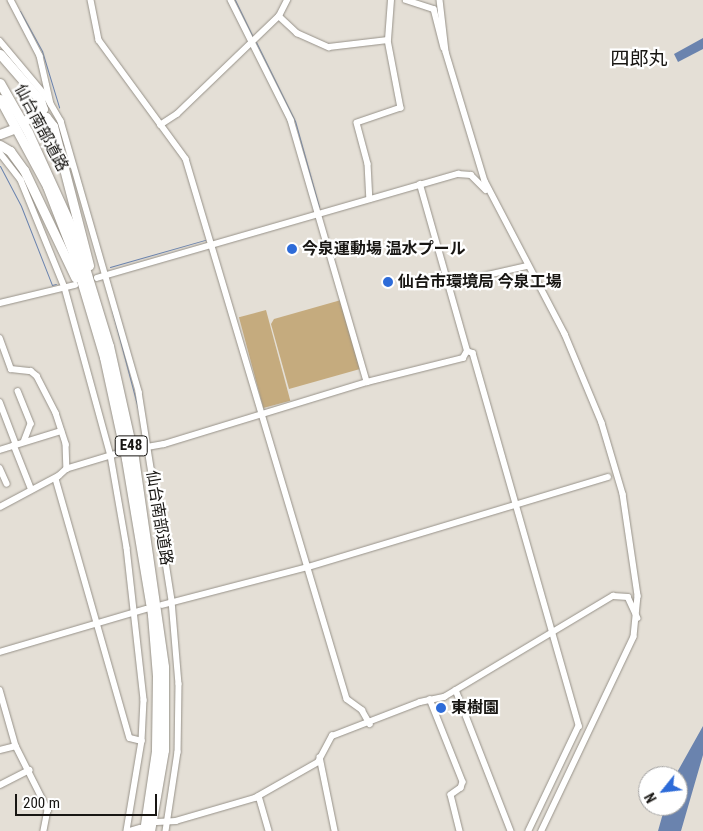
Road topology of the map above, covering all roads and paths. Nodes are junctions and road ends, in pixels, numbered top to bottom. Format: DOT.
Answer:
graph roads {
  1 [pos="11,0"];
  2 [pos="84,0"];
  3 [pos="232,0"];
  4 [pos="288,0"];
  5 [pos="391,0"];
  6 [pos="406,0"];
  7 [pos="440,0"];
  8 [pos="91,3"];
  9 [pos="279,16"];
  10 [pos="254,40"];
  11 [pos="388,40"];
  12 [pos="0,41"];
  13 [pos="446,50"];
  14 [pos="0,54"];
  15 [pos="0,83"];
  16 [pos="0,99"];
  17 [pos="51,104"];
  18 [pos="39,115"];
  19 [pos="28,121"];
  20 [pos="160,125"];
  21 [pos="0,130"];
  22 [pos="0,134"];
  23 [pos="0,145"];
  24 [pos="0,154"];
  25 [pos="420,184"];
  26 [pos="370,198"];
  27 [pos="494,199"];
  28 [pos="318,214"];
  29 [pos="214,244"];
  30 [pos="527,266"];
  31 [pos="106,275"];
  32 [pos="97,278"];
  33 [pos="448,284"];
  34 [pos="75,285"];
  35 [pos="65,288"];
  36 [pos="95,295"];
  37 [pos="0,303"];
  38 [pos="0,338"];
  39 [pos="467,352"];
  40 [pos="104,357"];
  41 [pos="367,382"];
  42 [pos="18,391"];
  43 [pos="0,402"];
  44 [pos="263,416"];
  45 [pos="61,431"];
  46 [pos="24,442"];
  47 [pos="15,445"];
  48 [pos="149,445"];
  49 [pos="136,449"];
  50 [pos="0,450"];
  51 [pos="120,453"];
  52 [pos="110,456"];
  53 [pos="0,468"];
  54 [pos="67,469"];
  55 [pos="58,476"];
  56 [pos="608,477"];
  57 [pos="6,484"];
  58 [pos="32,488"];
  59 [pos="516,503"];
  60 [pos="0,507"];
  61 [pos="308,567"];
  62 [pos="172,600"];
  63 [pos="162,605"];
  64 [pos="146,609"];
  65 [pos="136,612"];
  66 [pos="639,619"];
  67 [pos="97,624"];
  68 [pos="552,633"];
  69 [pos="0,652"];
  70 [pos="0,690"];
  71 [pos="456,690"];
  72 [pos="1,698"];
  73 [pos="430,699"];
  74 [pos="8,717"];
  75 [pos="0,719"];
  76 [pos="370,724"];
  77 [pos="142,741"];
  78 [pos="16,746"];
  79 [pos="0,750"];
  80 [pos="319,756"];
  81 [pos="29,770"];
  82 [pos="0,785"];
  83 [pos="258,796"];
  84 [pos="548,818"];
  85 [pos="168,821"];
  86 [pos="157,822"];
  87 [pos="142,829"];
  88 [pos="44,831"];
  89 [pos="129,831"];
  90 [pos="150,831"];
  91 [pos="166,831"];
  92 [pos="269,831"];
  93 [pos="334,831"];
  94 [pos="460,831"];
  95 [pos="511,831"];
  96 [pos="529,831"];
  97 [pos="537,831"];
  98 [pos="542,831"];
  1 -- 17 [label="street"];
  2 -- 8 [label="street"];
  3 -- 10 [label="street"];
  4 -- 9 [label="street"];
  5 -- 11 [label="street"];
  6 -- 13 [label="street"];
  7 -- 13 [label="street"];
  8 -- 20 [label="street"];
  9 -- 10 [label="street"];
  9 -- 11 [label="street"];
  10 -- 20 [label="street"];
  10 -- 28 [label="street"];
  11 -- 26 [label="street"];
  12 -- 17 [label="street"];
  13 -- 27 [label="street"];
  14 -- 18 [label="highway"];
  15 -- 36 [label="highway, 仙台南部道路 / E48"];
  16 -- 40 [label="highway, 仙台南部道路 / E48"];
  17 -- 31 [label="street"];
  18 -- 19 [label="highway"];
  18 -- 36 [label="highway"];
  20 -- 29 [label="street"];
  21 -- 22 [label="highway"];
  23 -- 40 [label="highway"];
  24 -- 35 [label="street"];
  25 -- 26 [label="street"];
  25 -- 27 [label="street"];
  25 -- 33 [label="street"];
  26 -- 28 [label="street"];
  27 -- 30 [label="street"];
  28 -- 29 [label="street"];
  28 -- 41 [label="street"];
  29 -- 31 [label="street"];
  29 -- 44 [label="street"];
  30 -- 33 [label="street"];
  30 -- 66 [label="street"];
  31 -- 32 [label="street"];
  31 -- 48 [label="street"];
  33 -- 39 [label="street"];
  34 -- 35 [label="street"];
  35 -- 37 [label="street"];
  35 -- 52 [label="street"];
  36 -- 90 [label="highway, 仙台南部道路 / E48"];
  38 -- 45 [label="street"];
  39 -- 41 [label="street"];
  39 -- 59 [label="street"];
  40 -- 87 [label="highway, 仙台南部道路 / E48"];
  41 -- 44 [label="street"];
  42 -- 46 [label="street"];
  43 -- 47 [label="street"];
  44 -- 48 [label="street"];
  44 -- 61 [label="street"];
  45 -- 46 [label="street"];
  45 -- 54 [label="street"];
  46 -- 47 [label="street"];
  47 -- 50 [label="street"];
  47 -- 58 [label="street"];
  48 -- 49 [label="street"];
  48 -- 62 [label="street"];
  51 -- 52 [label="street"];
  52 -- 54 [label="street"];
  52 -- 65 [label="street"];
  53 -- 57 [label="street"];
  54 -- 55 [label="street"];
  55 -- 58 [label="street"];
  55 -- 67 [label="street"];
  56 -- 59 [label="street"];
  58 -- 60 [label="street"];
  59 -- 61 [label="street"];
  59 -- 68 [label="street"];
  61 -- 62 [label="street"];
  61 -- 76 [label="street"];
  62 -- 63 [label="street"];
  62 -- 85 [label="street"];
  64 -- 65 [label="street"];
  65 -- 67 [label="street"];
  65 -- 77 [label="street"];
  66 -- 68 [label="street"];
  66 -- 84 [label="street"];
  67 -- 69 [label="street"];
  67 -- 77 [label="street"];
  68 -- 71 [label="street"];
  68 -- 96 [label="street"];
  70 -- 72 [label="street"];
  71 -- 73 [label="street"];
  71 -- 95 [label="street"];
  72 -- 74 [label="street"];
  73 -- 76 [label="street"];
  73 -- 94 [label="street"];
  74 -- 75 [label="street"];
  74 -- 78 [label="street"];
  76 -- 80 [label="street"];
  77 -- 89 [label="street"];
  78 -- 79 [label="street"];
  78 -- 81 [label="street"];
  80 -- 83 [label="street"];
  80 -- 93 [label="street"];
  81 -- 82 [label="street"];
  81 -- 88 [label="street"];
  83 -- 85 [label="street"];
  83 -- 92 [label="street"];
  84 -- 97 [label="street"];
  84 -- 98 [label="street"];
  85 -- 86 [label="street"];
  85 -- 91 [label="street"];
  87 -- 89 [label="street"];
}
